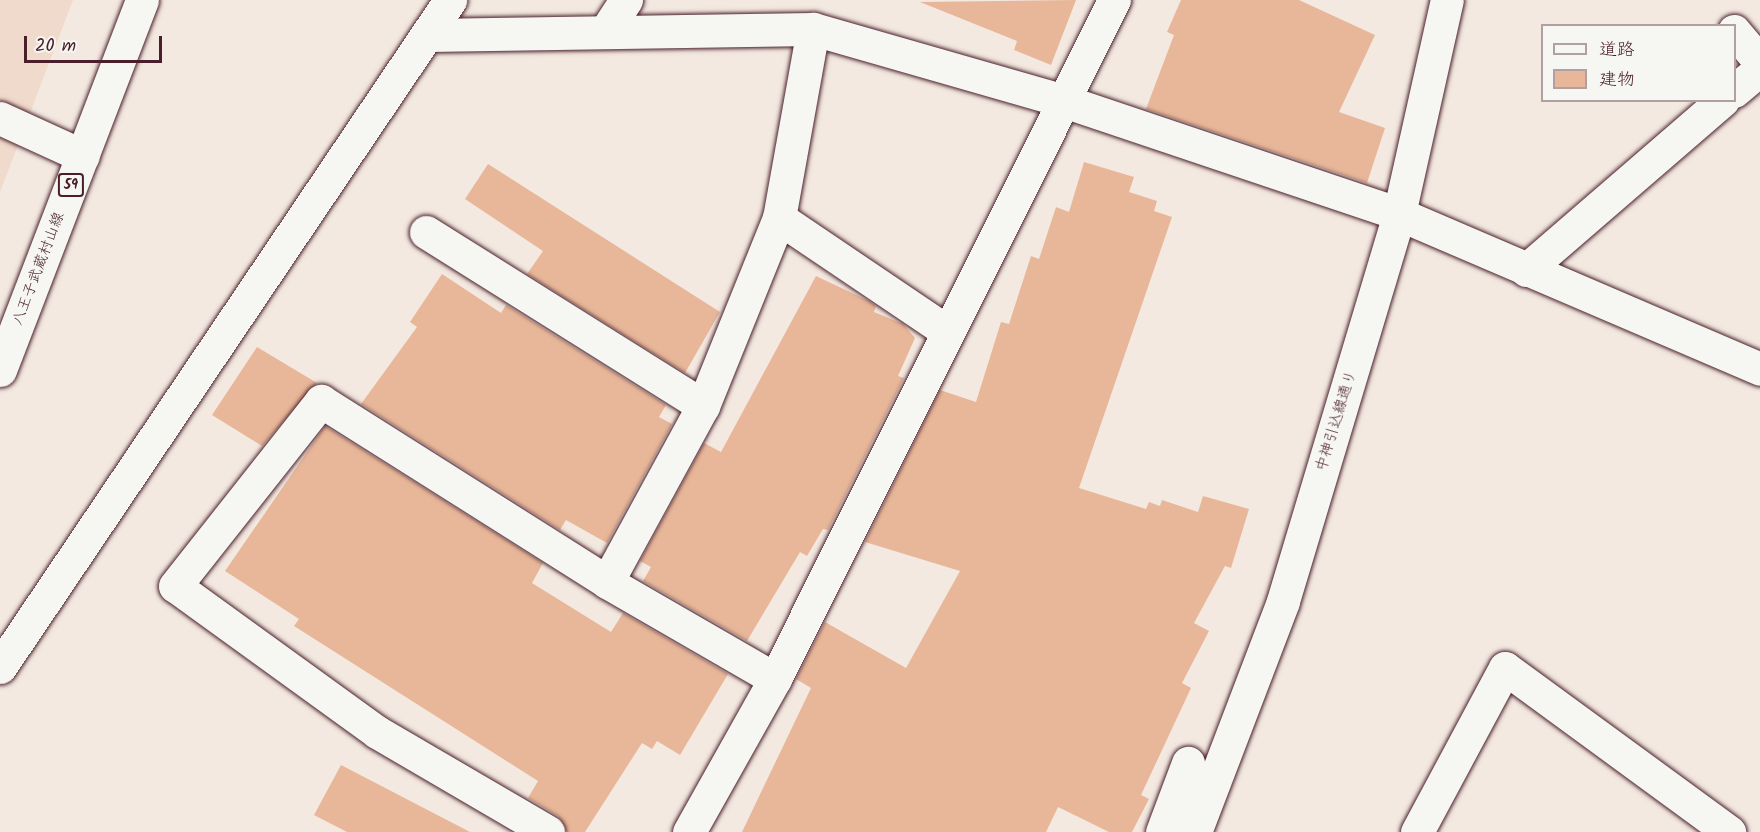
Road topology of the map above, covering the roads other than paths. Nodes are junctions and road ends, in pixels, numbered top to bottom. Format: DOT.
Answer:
graph roads {
  1 [pos="142,0"];
  2 [pos="450,0"];
  3 [pos="626,0"];
  4 [pos="1114,0"];
  5 [pos="1447,0"];
  6 [pos="813,28"];
  7 [pos="607,29"];
  8 [pos="1736,33"];
  9 [pos="428,35"];
  10 [pos="1760,62"];
  11 [pos="1760,69"];
  12 [pos="1736,89"];
  13 [pos="1061,100"];
  14 [pos="1721,102"];
  15 [pos="0,118"];
  16 [pos="82,156"];
  17 [pos="1399,214"];
  18 [pos="779,218"];
  19 [pos="426,232"];
  20 [pos="1526,270"];
  21 [pos="945,330"];
  22 [pos="1760,369"];
  23 [pos="0,370"];
  24 [pos="703,406"];
  25 [pos="607,582"];
  26 [pos="0,667"];
  27 [pos="775,679"];
  28 [pos="1188,763"];
  29 [pos="548,832"];
  30 [pos="689,832"];
  31 [pos="1162,832"];
  32 [pos="1195,832"];
  33 [pos="1417,832"];
  34 [pos="1729,832"];
  1 -- 16 [label="street, 八王子武蔵村山線 / 59"];
  2 -- 9 [label="street"];
  3 -- 7 [label="street"];
  4 -- 13 [label="street"];
  5 -- 17 [label="street, 中神引込線通り"];
  6 -- 7 [label="street"];
  6 -- 13 [label="street"];
  6 -- 18 [label="street"];
  7 -- 9 [label="street"];
  8 -- 10 [label="street"];
  9 -- 26 [label="street"];
  11 -- 12 [label="street"];
  13 -- 17 [label="street"];
  13 -- 21 [label="street"];
  14 -- 20 [label="street"];
  15 -- 16 [label="street"];
  16 -- 23 [label="street, 八王子武蔵村山線 / 59"];
  17 -- 20 [label="street"];
  17 -- 32 [label="street, 中神引込線通り"];
  18 -- 21 [label="street"];
  18 -- 24 [label="street"];
  19 -- 24 [label="street"];
  20 -- 22 [label="street"];
  21 -- 27 [label="street"];
  24 -- 25 [label="street"];
  25 -- 27 [label="street"];
  25 -- 29 [label="street"];
  27 -- 30 [label="street"];
  28 -- 31 [label="street"];
  33 -- 34 [label="street"];
}
